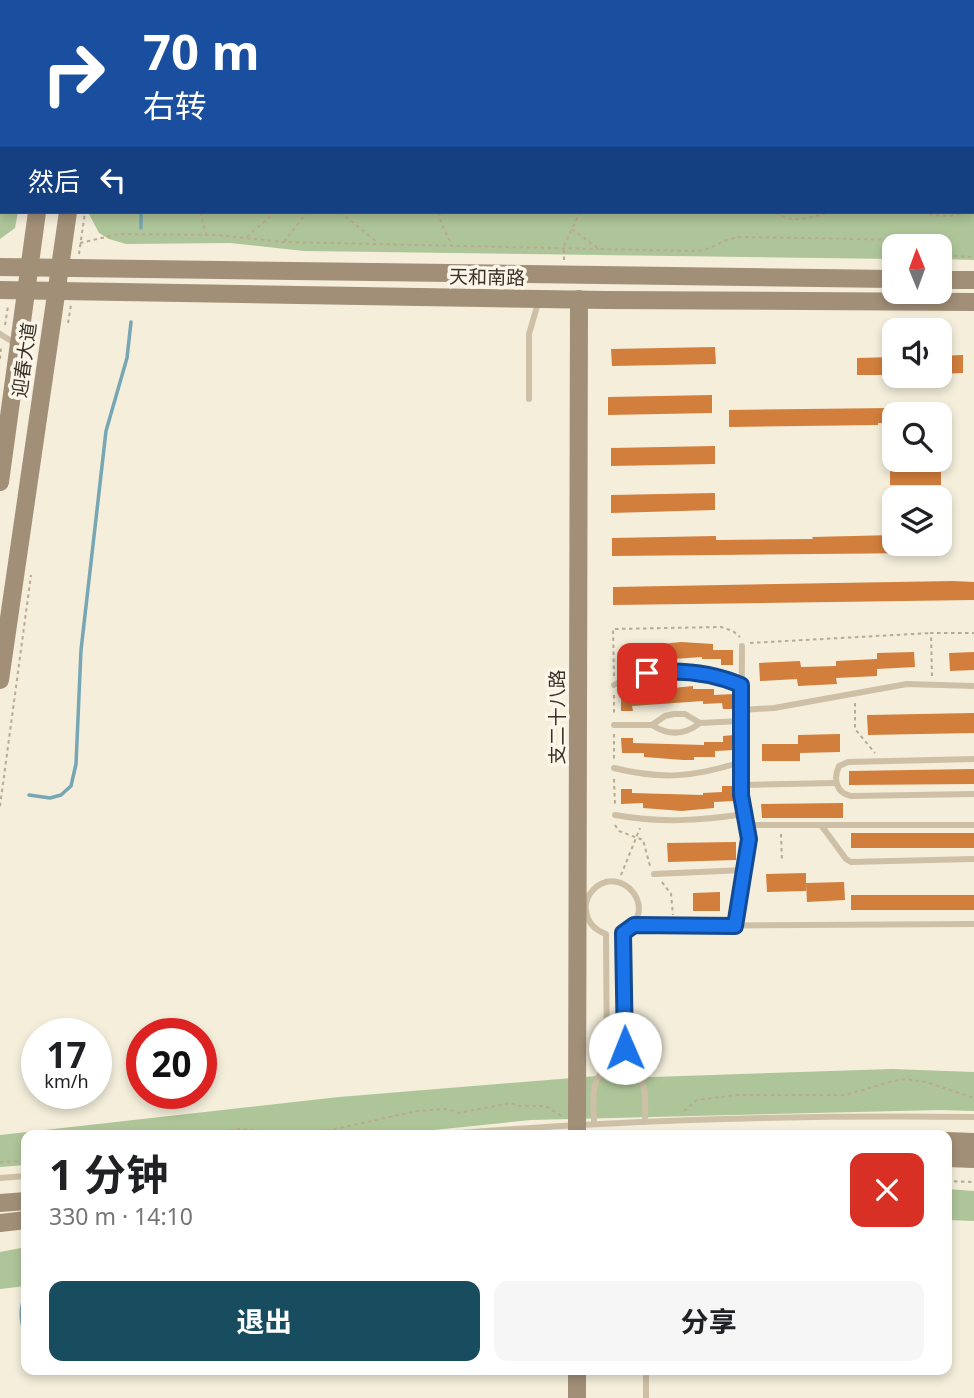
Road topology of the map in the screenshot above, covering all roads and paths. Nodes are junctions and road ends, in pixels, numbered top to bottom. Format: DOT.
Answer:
graph roads {
  1 [pos="37,214"];
  2 [pos="68,214"];
  3 [pos="85,214"];
  4 [pos="201,214"];
  5 [pos="273,214"];
  6 [pos="305,214"];
  7 [pos="342,214"];
  8 [pos="440,214"];
  9 [pos="579,214"];
  10 [pos="778,214"];
  11 [pos="824,214"];
  12 [pos="932,214"];
  13 [pos="959,214"];
  14 [pos="572,229"];
  15 [pos="206,235"];
  16 [pos="246,238"];
  17 [pos="882,239"];
  18 [pos="284,242"];
  19 [pos="81,243"];
  20 [pos="379,244"];
  21 [pos="452,246"];
  22 [pos="564,248"];
  23 [pos="599,249"];
  24 [pos="952,256"];
  25 [pos="974,257"];
  26 [pos="66,263"];
  27 [pos="0,267"];
  28 [pos="29,268"];
  29 [pos="564,275"];
  30 [pos="882,279"];
  31 [pos="952,280"];
  32 [pos="974,280"];
  33 [pos="0,290"];
  34 [pos="26,290"];
  35 [pos="55,291"];
  36 [pos="74,291"];
  37 [pos="541,299"];
  38 [pos="579,299"];
  39 [pos="974,302"];
  40 [pos="68,325"];
  41 [pos="0,334"];
  42 [pos="19,345"];
  43 [pos="529,399"];
  44 [pos="0,482"];
  45 [pos="33,564"];
  46 [pos="931,633"];
  47 [pos="974,633"];
  48 [pos="742,646"];
  49 [pos="0,680"];
  50 [pos="932,684"];
  51 [pos="614,685"];
  52 [pos="741,685"];
  53 [pos="974,685"];
  54 [pos="855,692"];
  55 [pos="741,710"];
  56 [pos="741,721"];
  57 [pos="700,723"];
  58 [pos="614,725"];
  59 [pos="652,725"];
  60 [pos="974,760"];
  61 [pos="882,761"];
  62 [pos="741,762"];
  63 [pos="614,768"];
  64 [pos="836,783"];
  65 [pos="741,785"];
  66 [pos="974,794"];
  67 [pos="0,806"];
  68 [pos="744,814"];
  69 [pos="615,815"];
  70 [pos="648,820"];
  71 [pos="747,825"];
  72 [pos="781,825"];
  73 [pos="821,825"];
  74 [pos="974,825"];
  75 [pos="635,835"];
  76 [pos="974,859"];
  77 [pos="782,861"];
  78 [pos="745,870"];
  79 [pos="654,874"];
  80 [pos="619,882"];
  81 [pos="974,924"];
  82 [pos="634,925"];
  83 [pos="673,926"];
  84 [pos="735,926"];
  85 [pos="623,933"];
  86 [pos="606,934"];
  87 [pos="624,963"];
  88 [pos="606,964"];
  89 [pos="624,1009"];
  90 [pos="607,1010"];
  91 [pos="607,1067"];
  92 [pos="625,1067"];
  93 [pos="974,1098"];
  94 [pos="974,1117"];
  95 [pos="679,1121"];
  96 [pos="645,1122"];
  97 [pos="580,1127"];
  98 [pos="232,1130"];
  99 [pos="255,1130"];
  100 [pos="330,1130"];
  101 [pos="528,1130"];
  102 [pos="952,1141"];
  103 [pos="974,1142"];
  104 [pos="952,1158"];
  105 [pos="974,1159"];
  106 [pos="21,1161"];
  107 [pos="0,1162"];
  108 [pos="21,1176"];
  109 [pos="0,1178"];
  110 [pos="952,1181"];
  111 [pos="974,1182"];
  112 [pos="21,1201"];
  113 [pos="0,1203"];
  114 [pos="577,1375"];
  115 [pos="646,1375"];
  116 [pos="577,1398"];
  117 [pos="646,1398"];
  1 -- 28 [label="street, 迎春大道"];
  2 -- 26 [label="street, 迎春大道"];
  3 -- 19 [label="path"];
  4 -- 15 [label="path"];
  5 -- 16 [label="path"];
  6 -- 18 [label="path"];
  7 -- 20 [label="path"];
  8 -- 21 [label="path"];
  9 -- 14 [label="path"];
  10 -- 11 [label="path"];
  12 -- 13 [label="path"];
  14 -- 22 [label="path"];
  14 -- 23 [label="path"];
  15 -- 16 [label="path"];
  15 -- 19 [label="path"];
  16 -- 18 [label="path"];
  17 -- 23 [label="path"];
  18 -- 20 [label="path"];
  19 -- 26 [label="path"];
  19 -- 26 [label="path"];
  20 -- 21 [label="path"];
  21 -- 22 [label="path"];
  22 -- 23 [label="path"];
  22 -- 29 [label="path"];
  24 -- 25 [label="path"];
  26 -- 28 [label="street, 天和南路"];
  26 -- 29 [label="street, 天和南路"];
  26 -- 35 [label="street, 迎春大道"];
  27 -- 28 [label="street, 天和南路"];
  28 -- 34 [label="street, 迎春大道"];
  29 -- 30 [label="street, 天和南路"];
  31 -- 32 [label="street"];
  33 -- 34 [label="street, 天和南路"];
  34 -- 35 [label="street, 天和南路"];
  34 -- 42 [label="street, 迎春大道"];
  35 -- 36 [label="street, 天和南路"];
  35 -- 49 [label="street, 迎春大道"];
  36 -- 37 [label="street, 天和南路"];
  36 -- 40 [label="path"];
  37 -- 38 [label="street, 天和南路"];
  37 -- 43 [label="lane"];
  38 -- 39 [label="street, 天和南路"];
  38 -- 97 [label="street, 支二十八路"];
  41 -- 42 [label="lane"];
  42 -- 44 [label="street, 迎春大道"];
  45 -- 67 [label="path"];
  46 -- 47 [label="path"];
  46 -- 50 [label="path"];
  46 -- 51 [label="path"];
  48 -- 52 [label="lane"];
  50 -- 53 [label="lane"];
  50 -- 54 [label="lane"];
  51 -- 52 [label="lane"];
  51 -- 58 [label="path"];
  52 -- 55 [label="lane"];
  54 -- 55 [label="lane"];
  54 -- 61 [label="path"];
  55 -- 56 [label="lane"];
  56 -- 57 [label="lane"];
  56 -- 62 [label="lane"];
  57 -- 59 [label="lane"];
  57 -- 59 [label="lane"];
  58 -- 59 [label="lane"];
  58 -- 63 [label="path"];
  60 -- 61 [label="lane"];
  61 -- 64 [label="lane"];
  62 -- 63 [label="lane"];
  62 -- 65 [label="lane"];
  63 -- 69 [label="path"];
  64 -- 65 [label="lane"];
  64 -- 66 [label="lane"];
  65 -- 68 [label="lane"];
  68 -- 70 [label="lane"];
  68 -- 71 [label="lane"];
  69 -- 70 [label="lane"];
  69 -- 75 [label="path"];
  70 -- 75 [label="path"];
  71 -- 72 [label="lane"];
  71 -- 78 [label="lane"];
  72 -- 73 [label="lane"];
  72 -- 77 [label="path"];
  73 -- 74 [label="lane"];
  73 -- 76 [label="lane"];
  75 -- 79 [label="path"];
  75 -- 80 [label="path"];
  78 -- 79 [label="lane"];
  78 -- 84 [label="lane"];
  79 -- 83 [label="path"];
  80 -- 82 [label="lane"];
  80 -- 86 [label="lane"];
  81 -- 84 [label="lane"];
  82 -- 83 [label="lane"];
  82 -- 85 [label="lane"];
  83 -- 84 [label="lane"];
  85 -- 86 [label="lane"];
  85 -- 87 [label="lane"];
  86 -- 88 [label="lane"];
  87 -- 88 [label="lane"];
  87 -- 89 [label="lane"];
  88 -- 90 [label="lane"];
  89 -- 90 [label="lane"];
  89 -- 92 [label="lane"];
  90 -- 91 [label="lane"];
  91 -- 92 [label="lane"];
  91 -- 97 [label="lane"];
  92 -- 96 [label="lane"];
  93 -- 95 [label="path"];
  94 -- 95 [label="lane"];
  95 -- 96 [label="lane"];
  96 -- 97 [label="lane"];
  97 -- 100 [label="path"];
  97 -- 101 [label="lane"];
  98 -- 99 [label="path"];
  102 -- 103 [label="street"];
  104 -- 105 [label="street"];
  106 -- 107 [label="path"];
  108 -- 109 [label="lane"];
  110 -- 111 [label="path"];
  112 -- 113 [label="street"];
  114 -- 116 [label="street"];
  115 -- 117 [label="lane"];
}
